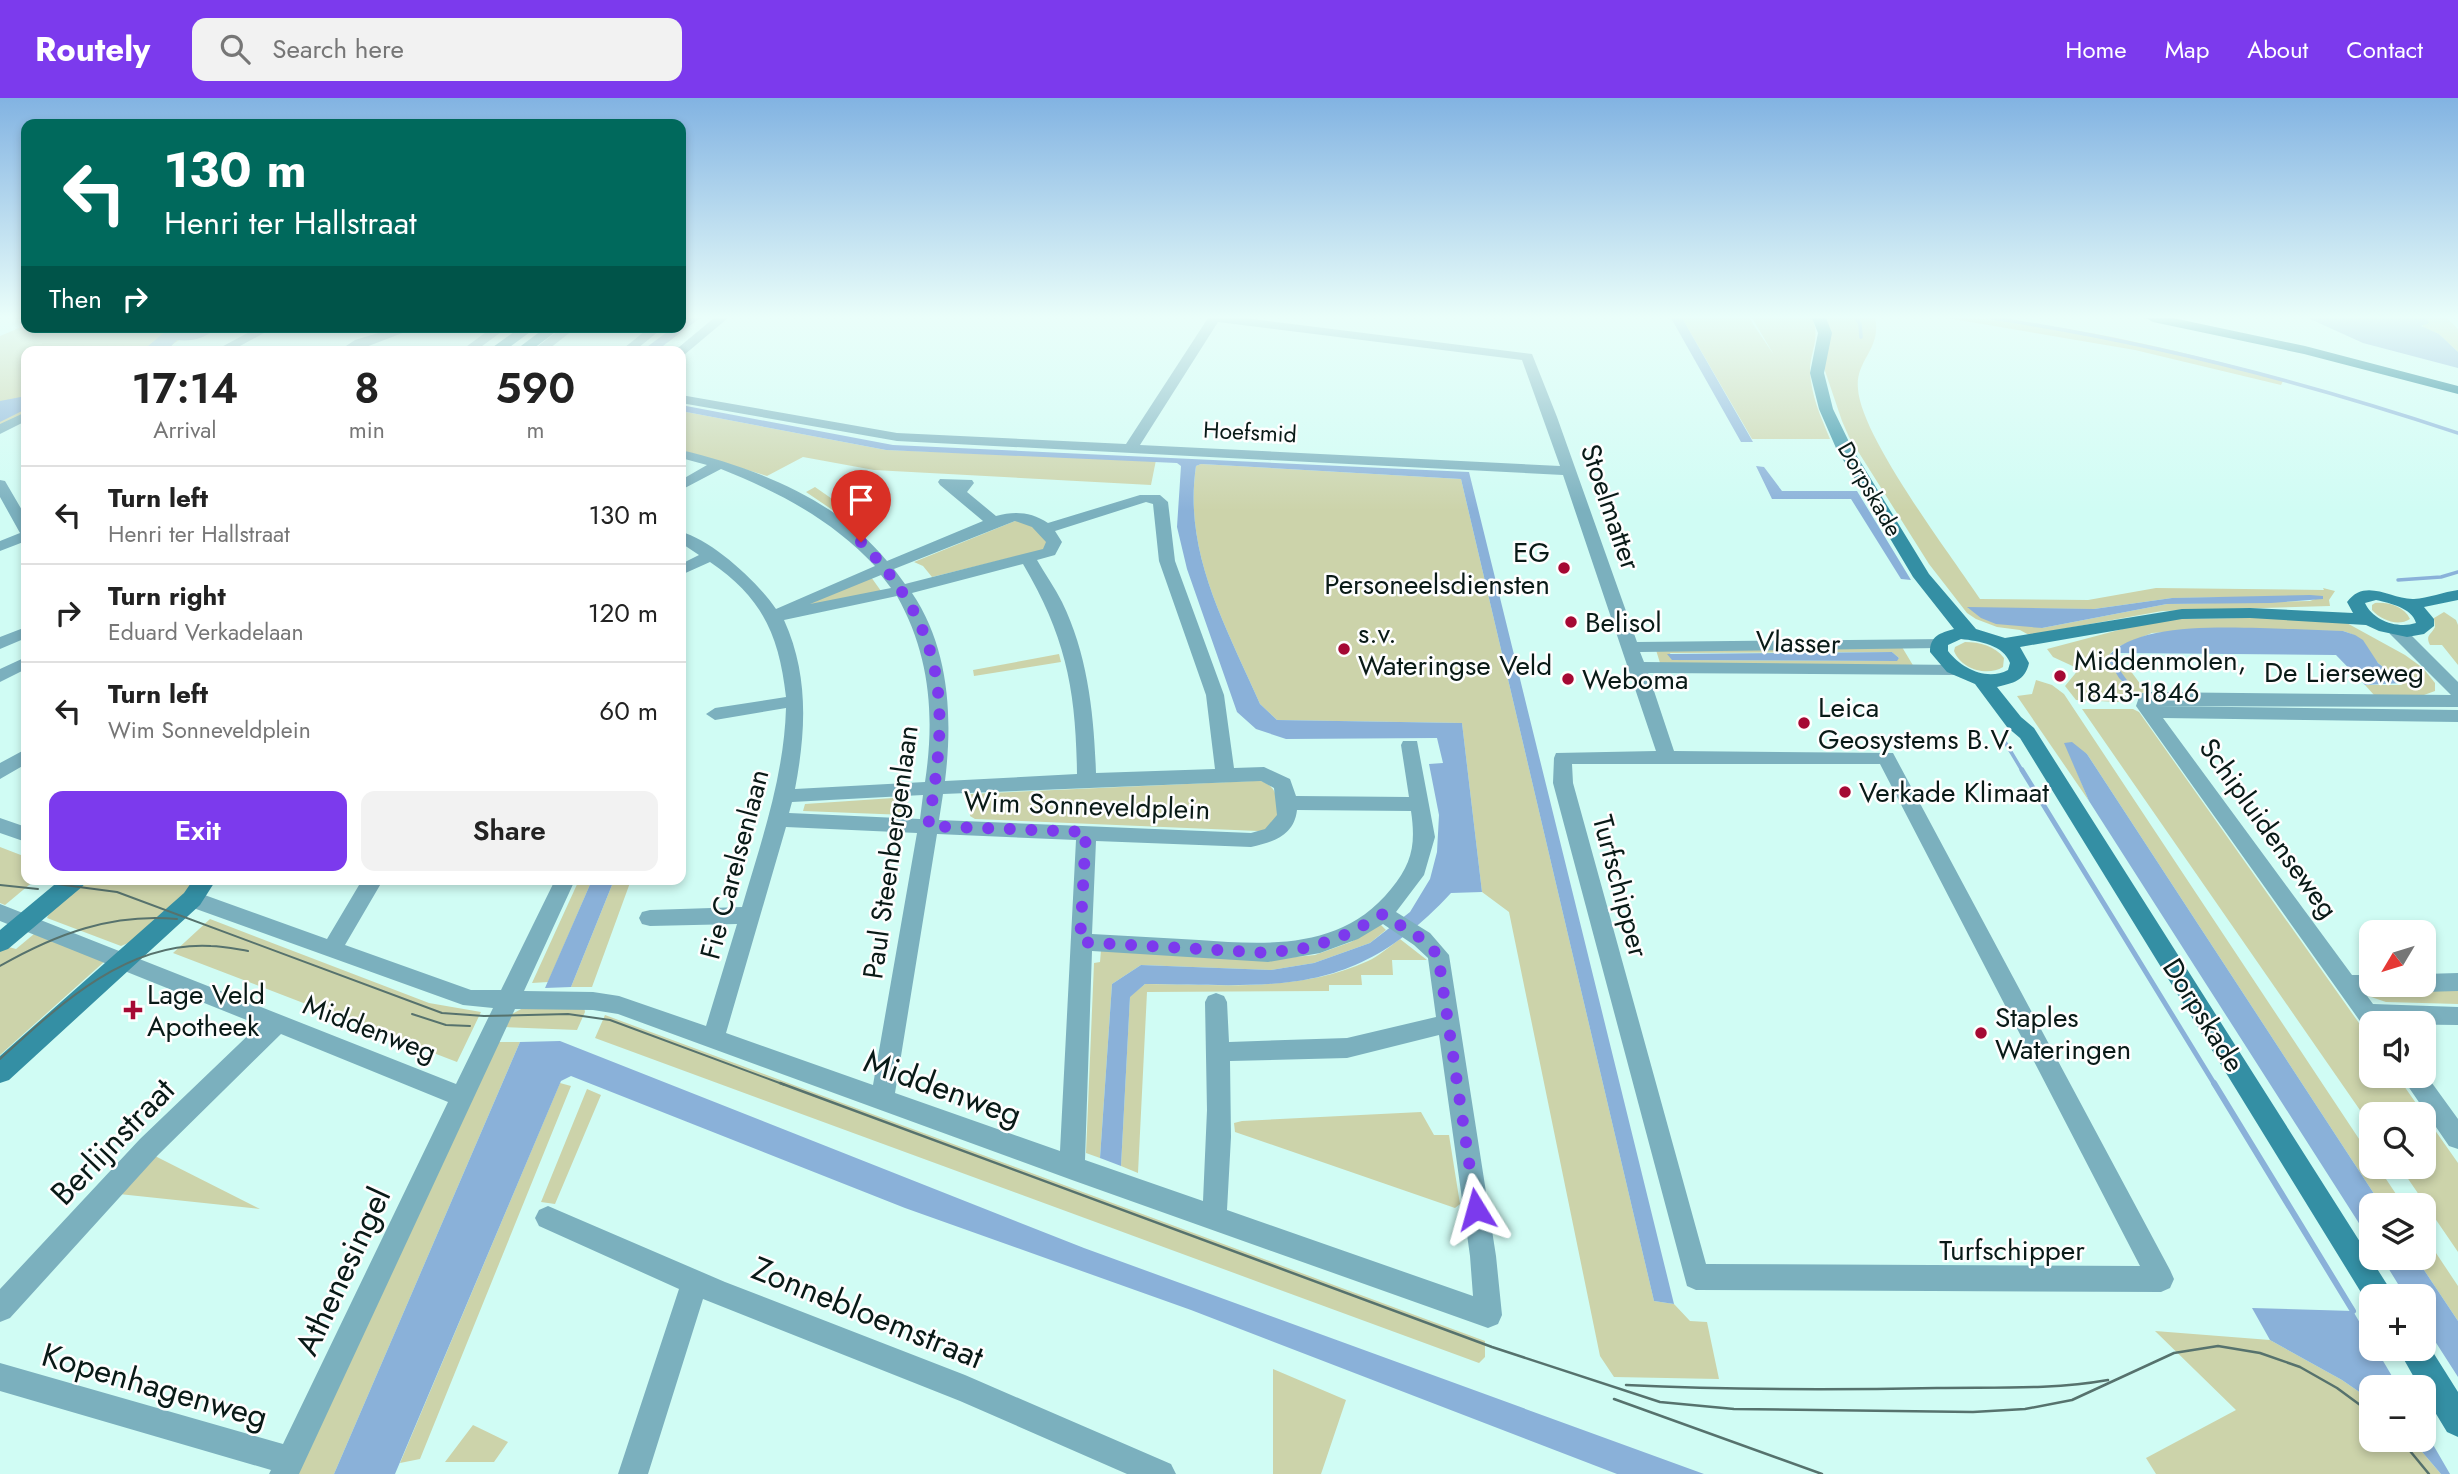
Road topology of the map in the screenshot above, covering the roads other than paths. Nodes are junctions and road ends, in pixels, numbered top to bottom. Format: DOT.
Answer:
graph roads {
  1 [pos="1173,382"];
  2 [pos="1538,382"];
  3 [pos="1819,382"];
  4 [pos="2428,382"];
  5 [pos="2458,390"];
  6 [pos="686,400"];
  7 [pos="21,419"];
  8 [pos="0,430"];
  9 [pos="1131,448"];
  10 [pos="686,458"];
  11 [pos="720,464"];
  12 [pos="1569,471"];
  13 [pos="686,483"];
  14 [pos="0,484"];
  15 [pos="958,493"];
  16 [pos="21,521"];
  17 [pos="994,522"];
  18 [pos="1046,529"];
  19 [pos="21,538"];
  20 [pos="686,540"];
  21 [pos="0,546"];
  22 [pos="712,555"];
  23 [pos="1028,559"];
  24 [pos="886,567"];
  25 [pos="686,568"];
  26 [pos="1922,577"];
  27 [pos="903,590"];
  28 [pos="2458,595"];
  29 [pos="2458,606"];
  30 [pos="2363,614"];
  31 [pos="774,617"];
  32 [pos="2410,620"];
  33 [pos="1969,633"];
  34 [pos="21,634"];
  35 [pos="2067,635"];
  36 [pos="3,639"];
  37 [pos="1943,640"];
  38 [pos="2003,644"];
  39 [pos="1632,647"];
  40 [pos="2018,658"];
  41 [pos="21,665"];
  42 [pos="1639,667"];
  43 [pos="1955,669"];
  44 [pos="0,676"];
  45 [pos="1981,679"];
  46 [pos="2458,679"];
  47 [pos="2006,680"];
  48 [pos="2458,692"];
  49 [pos="796,701"];
  50 [pos="2458,701"];
  51 [pos="2148,705"];
  52 [pos="715,714"];
  53 [pos="2458,716"];
  54 [pos="2027,733"];
  55 [pos="1410,744"];
  56 [pos="1667,757"];
  57 [pos="21,758"];
  58 [pos="0,772"];
  59 [pos="1225,774"];
  60 [pos="1087,780"];
  61 [pos="935,788"];
  62 [pos="784,796"];
  63 [pos="1290,803"];
  64 [pos="1420,804"];
  65 [pos="777,820"];
  66 [pos="0,825"];
  67 [pos="928,826"];
  68 [pos="1086,832"];
  69 [pos="21,833"];
  70 [pos="69,885"];
  71 [pos="370,885"];
  72 [pos="563,885"];
  73 [pos="199,889"];
  74 [pos="0,912"];
  75 [pos="751,915"];
  76 [pos="1388,917"];
  77 [pos="650,918"];
  78 [pos="25,923"];
  79 [pos="1080,942"];
  80 [pos="0,943"];
  81 [pos="332,948"];
  82 [pos="124,960"];
  83 [pos="2458,982"];
  84 [pos="2436,983"];
  85 [pos="2346,984"];
  86 [pos="2359,984"];
  87 [pos="508,999"];
  88 [pos="1216,1002"];
  89 [pos="2366,1011"];
  90 [pos="2458,1016"];
  91 [pos="2436,1017"];
  92 [pos="277,1023"];
  93 [pos="1446,1024"];
  94 [pos="713,1039"];
  95 [pos="1219,1052"];
  96 [pos="0,1072"];
  97 [pos="2422,1088"];
  98 [pos="463,1097"];
  99 [pos="881,1100"];
  100 [pos="2458,1138"];
  101 [pos="1072,1168"];
  102 [pos="548,1218"];
  103 [pos="1214,1218"];
  104 [pos="695,1282"];
  105 [pos="2372,1284"];
  106 [pos="0,1309"];
  107 [pos="2420,1361"];
  108 [pos="0,1377"];
  109 [pos="2458,1421"];
  110 [pos="287,1468"];
  111 [pos="1152,1472"];
  112 [pos="633,1474"];
  1 -- 9 [label="street"];
  2 -- 12 [label="street, Stoelmatter"];
  3 -- 26 [label="main road, Dorpskade"];
  4 -- 5 [label="main road"];
  6 -- 9 [label="street, Hoefsmid"];
  7 -- 8 [label="street"];
  9 -- 12 [label="street, Hoefsmid"];
  10 -- 11 [label="street, Paul Steenbergenlaan"];
  11 -- 13 [label="street"];
  11 -- 24 [label="street, Paul Steenbergenlaan"];
  12 -- 39 [label="street, Stoelmatter"];
  14 -- 16 [label="street"];
  15 -- 17 [label="street"];
  17 -- 18 [label="street"];
  17 -- 24 [label="street"];
  18 -- 23 [label="street"];
  18 -- 59 [label="street"];
  19 -- 21 [label="street"];
  20 -- 22 [label="street, Fie Carelsenlaan"];
  22 -- 25 [label="street"];
  22 -- 31 [label="street, Fie Carelsenlaan"];
  23 -- 27 [label="street"];
  23 -- 60 [label="street"];
  24 -- 27 [label="street, Paul Steenbergenlaan"];
  24 -- 31 [label="street"];
  26 -- 33 [label="main road, Dorpskade"];
  26 -- 37 [label="main road, Dorpskade"];
  27 -- 31 [label="street"];
  27 -- 61 [label="street, Paul Steenbergenlaan"];
  28 -- 32 [label="main road"];
  29 -- 32 [label="main road"];
  30 -- 32 [label="main road"];
  30 -- 32 [label="main road"];
  30 -- 35 [label="main road"];
  31 -- 49 [label="street, Fie Carelsenlaan"];
  32 -- 46 [label="street"];
  32 -- 48 [label="street"];
  33 -- 37 [label="main road"];
  33 -- 38 [label="main road"];
  34 -- 36 [label="street"];
  35 -- 38 [label="main road"];
  35 -- 40 [label="main road"];
  37 -- 39 [label="street, Vlasser"];
  37 -- 43 [label="main road, Dorpskade"];
  38 -- 40 [label="main road"];
  39 -- 42 [label="street, Stoelmatter"];
  40 -- 47 [label="main road"];
  41 -- 44 [label="street"];
  42 -- 43 [label="street, Vlasser"];
  42 -- 56 [label="street, Stoelmatter"];
  43 -- 45 [label="main road"];
  45 -- 47 [label="main road"];
  45 -- 54 [label="main road, Dorpskade"];
  47 -- 54 [label="main road, Dorpskade"];
  49 -- 52 [label="street"];
  49 -- 62 [label="street, Fie Carelsenlaan"];
  50 -- 51 [label="street, De Lierseweg"];
  51 -- 53 [label="street, De Lierseweg"];
  51 -- 85 [label="street, Schipluidenseweg"];
  54 -- 105 [label="main road, Dorpskade"];
  55 -- 64 [label="street"];
  56 -- 56 [label="street, Turfschipper"];
  57 -- 58 [label="street"];
  59 -- 60 [label="street, Wim Sonneveldplein"];
  59 -- 63 [label="street, Wim Sonneveldplein"];
  60 -- 61 [label="street, Wim Sonneveldplein"];
  61 -- 62 [label="street, Wim Sonneveldplein"];
  61 -- 67 [label="street, Paul Steenbergenlaan"];
  62 -- 65 [label="street, Fie Carelsenlaan"];
  63 -- 64 [label="street"];
  63 -- 68 [label="street, Wim Sonneveldplein"];
  64 -- 76 [label="street"];
  65 -- 67 [label="street, Wim Sonneveldplein"];
  65 -- 75 [label="street, Fie Carelsenlaan"];
  66 -- 69 [label="street"];
  67 -- 68 [label="street, Wim Sonneveldplein"];
  67 -- 99 [label="street, Paul Steenbergenlaan"];
  68 -- 79 [label="street"];
  70 -- 78 [label="main road"];
  71 -- 81 [label="street"];
  72 -- 87 [label="street"];
  73 -- 81 [label="street, Middenweg"];
  73 -- 82 [label="main road"];
  74 -- 78 [label="street, Middenweg"];
  75 -- 77 [label="street"];
  75 -- 94 [label="street, Fie Carelsenlaan"];
  76 -- 79 [label="street"];
  76 -- 93 [label="street"];
  78 -- 80 [label="main road"];
  78 -- 82 [label="street, Middenweg"];
  79 -- 101 [label="street"];
  81 -- 87 [label="street, Middenweg"];
  82 -- 92 [label="street, Middenweg"];
  82 -- 96 [label="main road"];
  83 -- 84 [label="street"];
  85 -- 86 [label="street"];
  85 -- 89 [label="street, Schipluidenseweg"];
  87 -- 94 [label="street, Middenweg"];
  87 -- 98 [label="street"];
  88 -- 95 [label="street"];
  90 -- 91 [label="street"];
  92 -- 98 [label="street, Middenweg"];
  92 -- 106 [label="street, Berlijnstraat"];
  93 -- 95 [label="street"];
  93 -- 103 [label="street, Middenweg"];
  94 -- 99 [label="street, Middenweg"];
  95 -- 103 [label="street"];
  97 -- 100 [label="street"];
  98 -- 110 [label="street, Athenesingel"];
  99 -- 101 [label="street, Middenweg"];
  101 -- 103 [label="street, Middenweg"];
  102 -- 104 [label="street, Zonnebloemstraat"];
  104 -- 111 [label="street, Zonnebloemstraat"];
  104 -- 112 [label="street"];
  107 -- 109 [label="main road"];
  108 -- 110 [label="street, Kopenhagenweg"];
}
